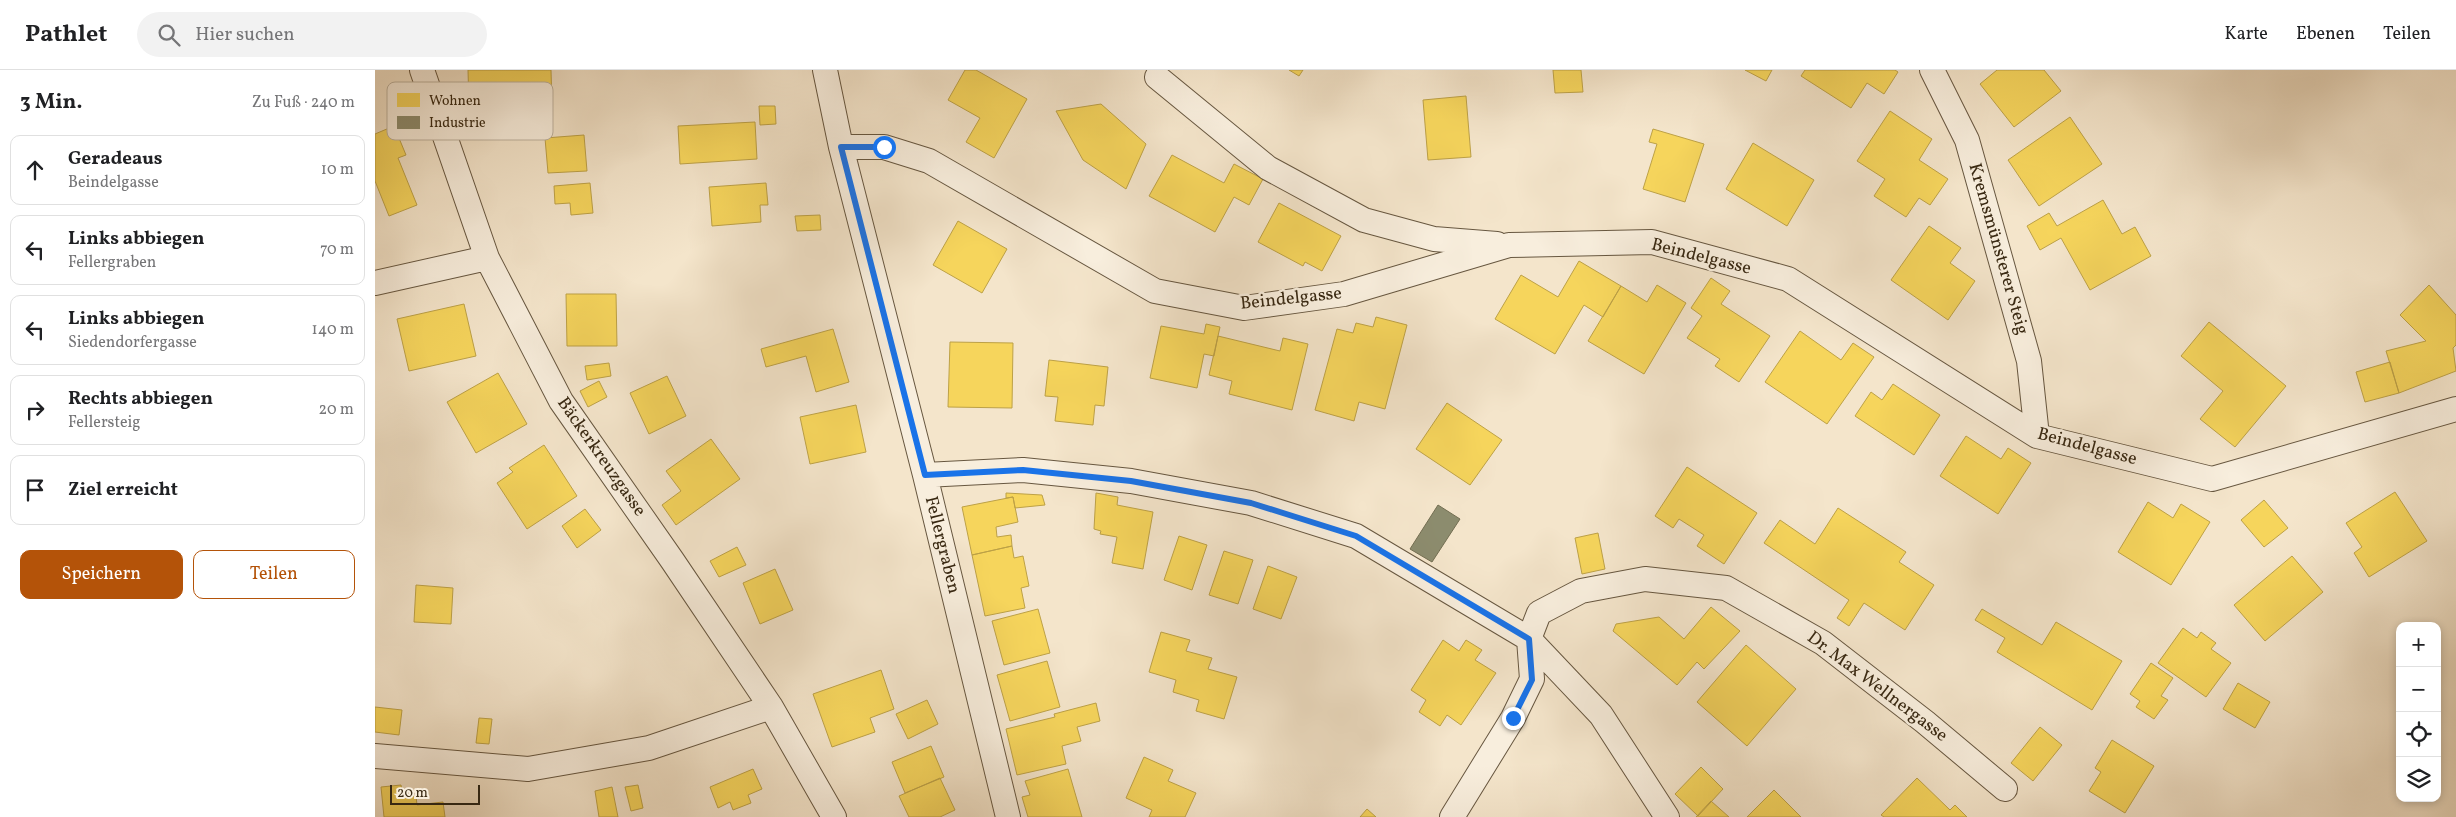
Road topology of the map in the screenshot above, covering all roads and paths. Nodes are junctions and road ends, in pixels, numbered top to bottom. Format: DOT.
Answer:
graph roads {
  1 [pos="422,70"];
  2 [pos="825,70"];
  3 [pos="1931,70"];
  4 [pos="1157,77"];
  5 [pos="426,82"];
  6 [pos="446,140"];
  7 [pos="841,147"];
  8 [pos="1509,245"];
  9 [pos="487,258"];
  10 [pos="375,283"];
  11 [pos="2456,409"];
  12 [pos="2037,436"];
  13 [pos="925,475"];
  14 [pos="1529,639"];
  15 [pos="771,707"];
  16 [pos="375,756"];
  17 [pos="2005,789"];
  18 [pos="834,817"];
  19 [pos="1008,817"];
  20 [pos="1452,817"];
  21 [pos="1667,817"];
  1 -- 5 [label="street, Bäckerkreuzgasse"];
  2 -- 7 [label="street, Fellergraben"];
  3 -- 12 [label="street, Kremsmünsterer Steig"];
  4 -- 8 [label="street"];
  6 -- 9 [label="street, Bäckerkreuzgasse"];
  7 -- 8 [label="street, Beindelgasse"];
  7 -- 13 [label="street, Fellergraben"];
  8 -- 12 [label="street, Beindelgasse"];
  9 -- 10 [label="street"];
  9 -- 15 [label="street, Bäckerkreuzgasse"];
  11 -- 12 [label="street, Beindelgasse"];
  13 -- 14 [label="street"];
  13 -- 19 [label="street, Fellergraben"];
  14 -- 17 [label="street, Dr. Max Wellnergasse"];
  14 -- 20 [label="street"];
  14 -- 21 [label="street"];
  15 -- 16 [label="street"];
  15 -- 18 [label="street, Bäckerkreuzgasse"];
}
